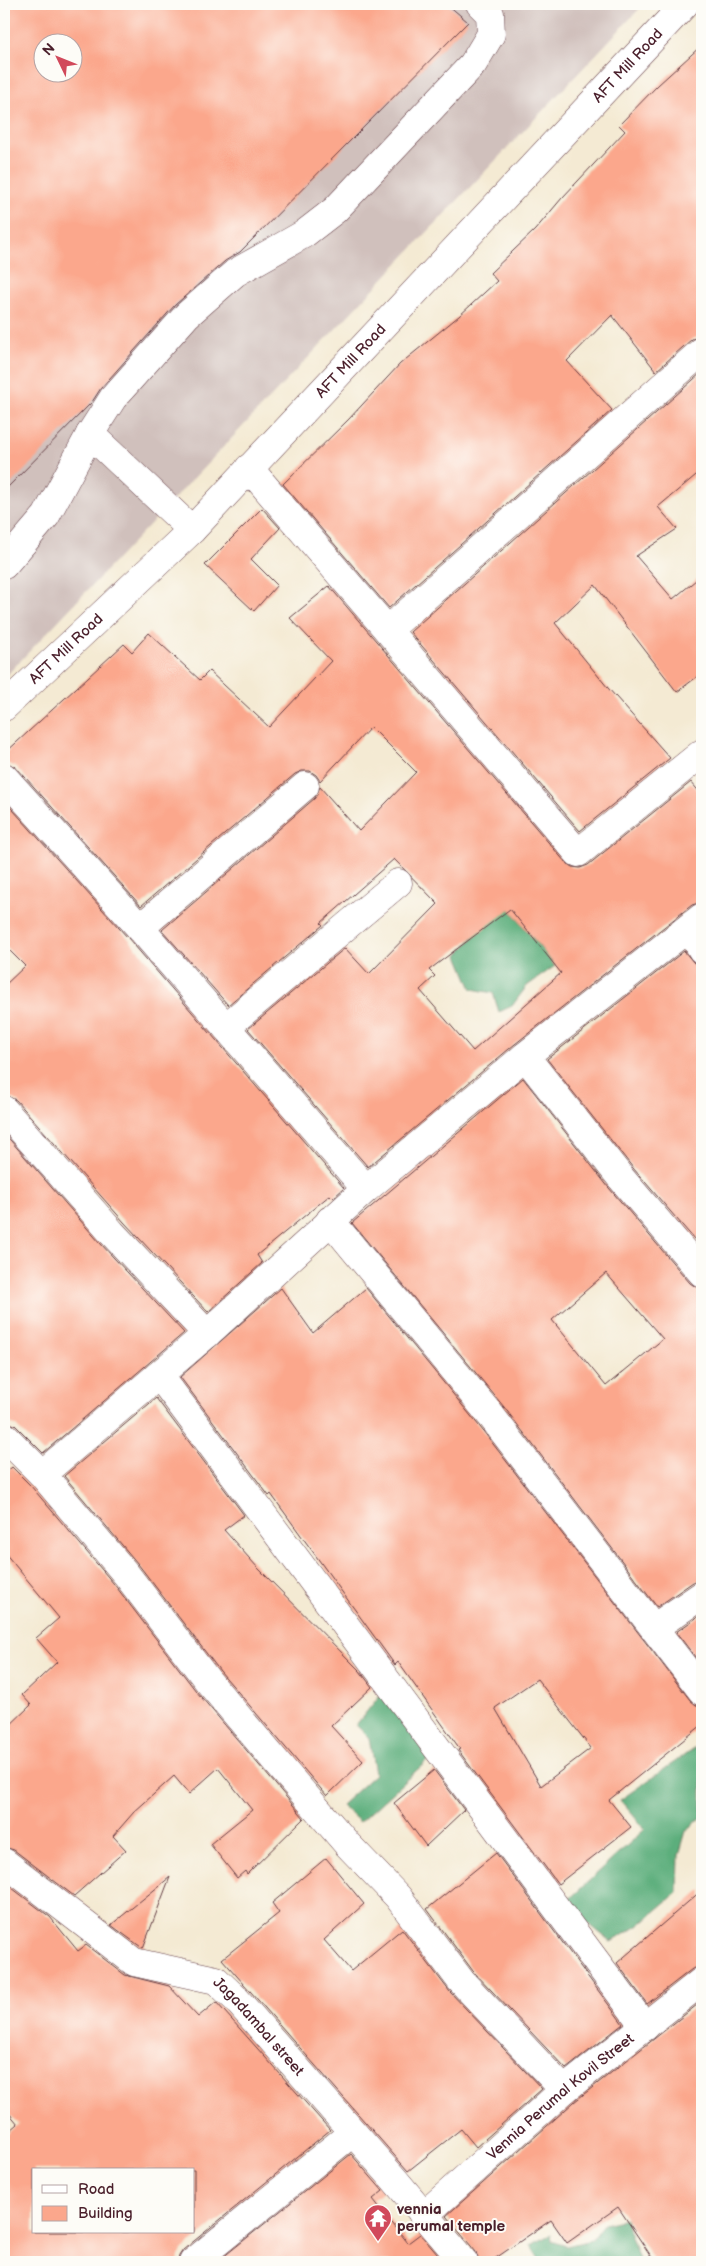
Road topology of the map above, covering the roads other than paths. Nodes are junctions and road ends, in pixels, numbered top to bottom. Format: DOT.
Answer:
graph roads {
  1 [pos="480,4"];
  2 [pos="685,4"];
  3 [pos="702,351"];
  4 [pos="90,434"];
  5 [pos="249,468"];
  6 [pos="192,530"];
  7 [pos="4,566"];
  8 [pos="388,630"];
  9 [pos="4,707"];
  10 [pos="702,753"];
  11 [pos="4,777"];
  12 [pos="305,786"];
  13 [pos="398,883"];
  14 [pos="140,928"];
  15 [pos="698,931"];
  16 [pos="226,1027"];
  17 [pos="525,1056"];
  18 [pos="4,1110"];
  19 [pos="366,1189"];
  20 [pos="330,1220"];
  21 [pos="702,1274"];
  22 [pos="207,1334"];
  23 [pos="159,1375"];
  24 [pos="4,1436"];
  25 [pos="42,1474"];
  26 [pos="702,1595"];
  27 [pos="655,1627"];
  28 [pos="702,1690"];
  29 [pos="4,1862"];
  30 [pos="702,1981"];
  31 [pos="645,2027"];
  32 [pos="564,2090"];
  33 [pos="352,2133"];
  34 [pos="423,2216"];
  35 [pos="193,2262"];
  36 [pos="464,2262"];
  1 -- 4 [label="street"];
  2 -- 5 [label="street, AFT Mill Road"];
  3 -- 8 [label="street"];
  4 -- 6 [label="street"];
  4 -- 7 [label="street"];
  5 -- 6 [label="street, AFT Mill Road"];
  5 -- 8 [label="street"];
  6 -- 9 [label="street, AFT Mill Road"];
  8 -- 10 [label="street"];
  11 -- 14 [label="street"];
  12 -- 14 [label="street"];
  13 -- 16 [label="street"];
  14 -- 16 [label="street"];
  15 -- 17 [label="street"];
  16 -- 19 [label="street"];
  17 -- 19 [label="street"];
  17 -- 21 [label="street"];
  18 -- 22 [label="street"];
  19 -- 20 [label="street"];
  20 -- 22 [label="street"];
  20 -- 27 [label="street"];
  22 -- 23 [label="street"];
  23 -- 25 [label="street"];
  23 -- 31 [label="street"];
  24 -- 25 [label="street"];
  25 -- 32 [label="street"];
  26 -- 27 [label="street"];
  27 -- 28 [label="street"];
  29 -- 33 [label="street, Jagadambal street"];
  30 -- 31 [label="street, Vennia Perumal Kovil Street"];
  31 -- 32 [label="street, Vennia Perumal Kovil Street"];
  32 -- 34 [label="street, Vennia Perumal Kovil Street"];
  33 -- 34 [label="street, Jagadambal street"];
  33 -- 35 [label="street"];
  34 -- 36 [label="street, Jagadambal street"];
}
